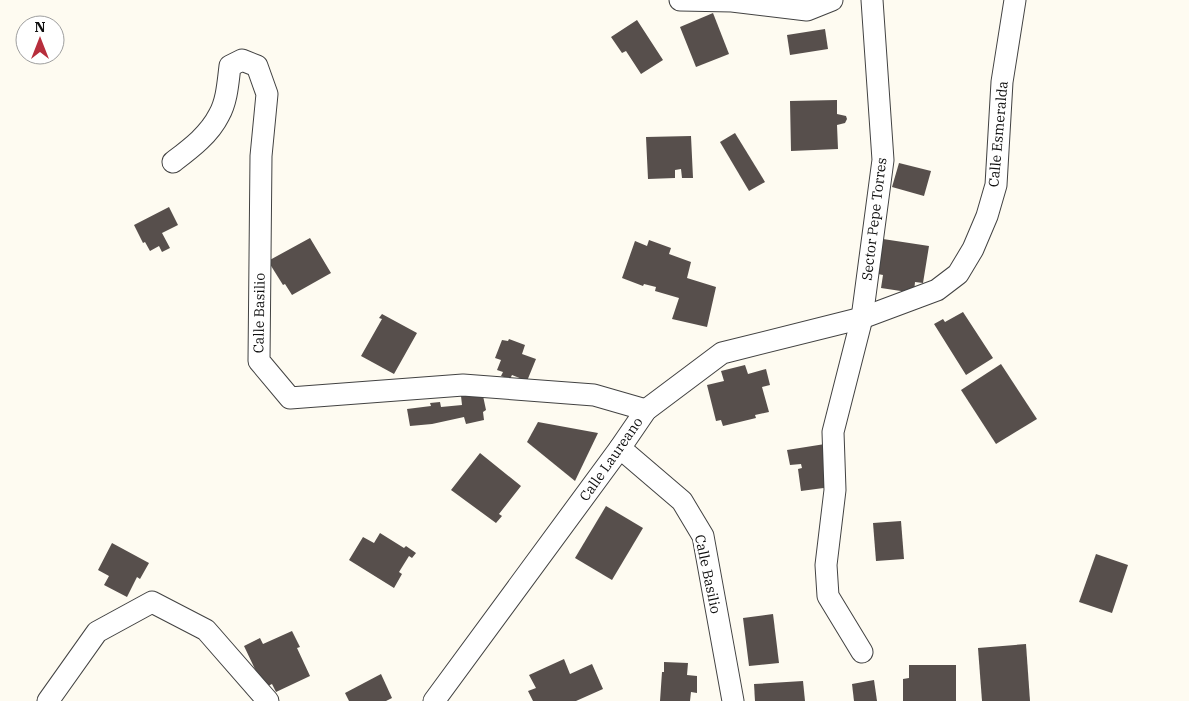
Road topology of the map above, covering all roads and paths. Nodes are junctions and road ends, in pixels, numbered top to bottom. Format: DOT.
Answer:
graph roads {
  1 [pos="680,0"];
  2 [pos="832,0"];
  3 [pos="872,0"];
  4 [pos="1015,0"];
  5 [pos="173,162"];
  6 [pos="862,318"];
  7 [pos="646,410"];
  8 [pos="620,448"];
  9 [pos="862,652"];
  10 [pos="48,701"];
  11 [pos="268,701"];
  12 [pos="434,701"];
  13 [pos="733,701"];
  1 -- 2 [label="street"];
  3 -- 6 [label="street, Sector Pepe Torres"];
  4 -- 6 [label="street, Calle Esmeralda"];
  5 -- 7 [label="street, Calle Basilio"];
  6 -- 7 [label="street, Calle Laureano"];
  6 -- 9 [label="street, Sector Pepe Torres"];
  7 -- 8 [label="street, Calle Laureano"];
  8 -- 12 [label="street, Calle Laureano"];
  8 -- 13 [label="street, Calle Basilio"];
  10 -- 11 [label="street"];
}
